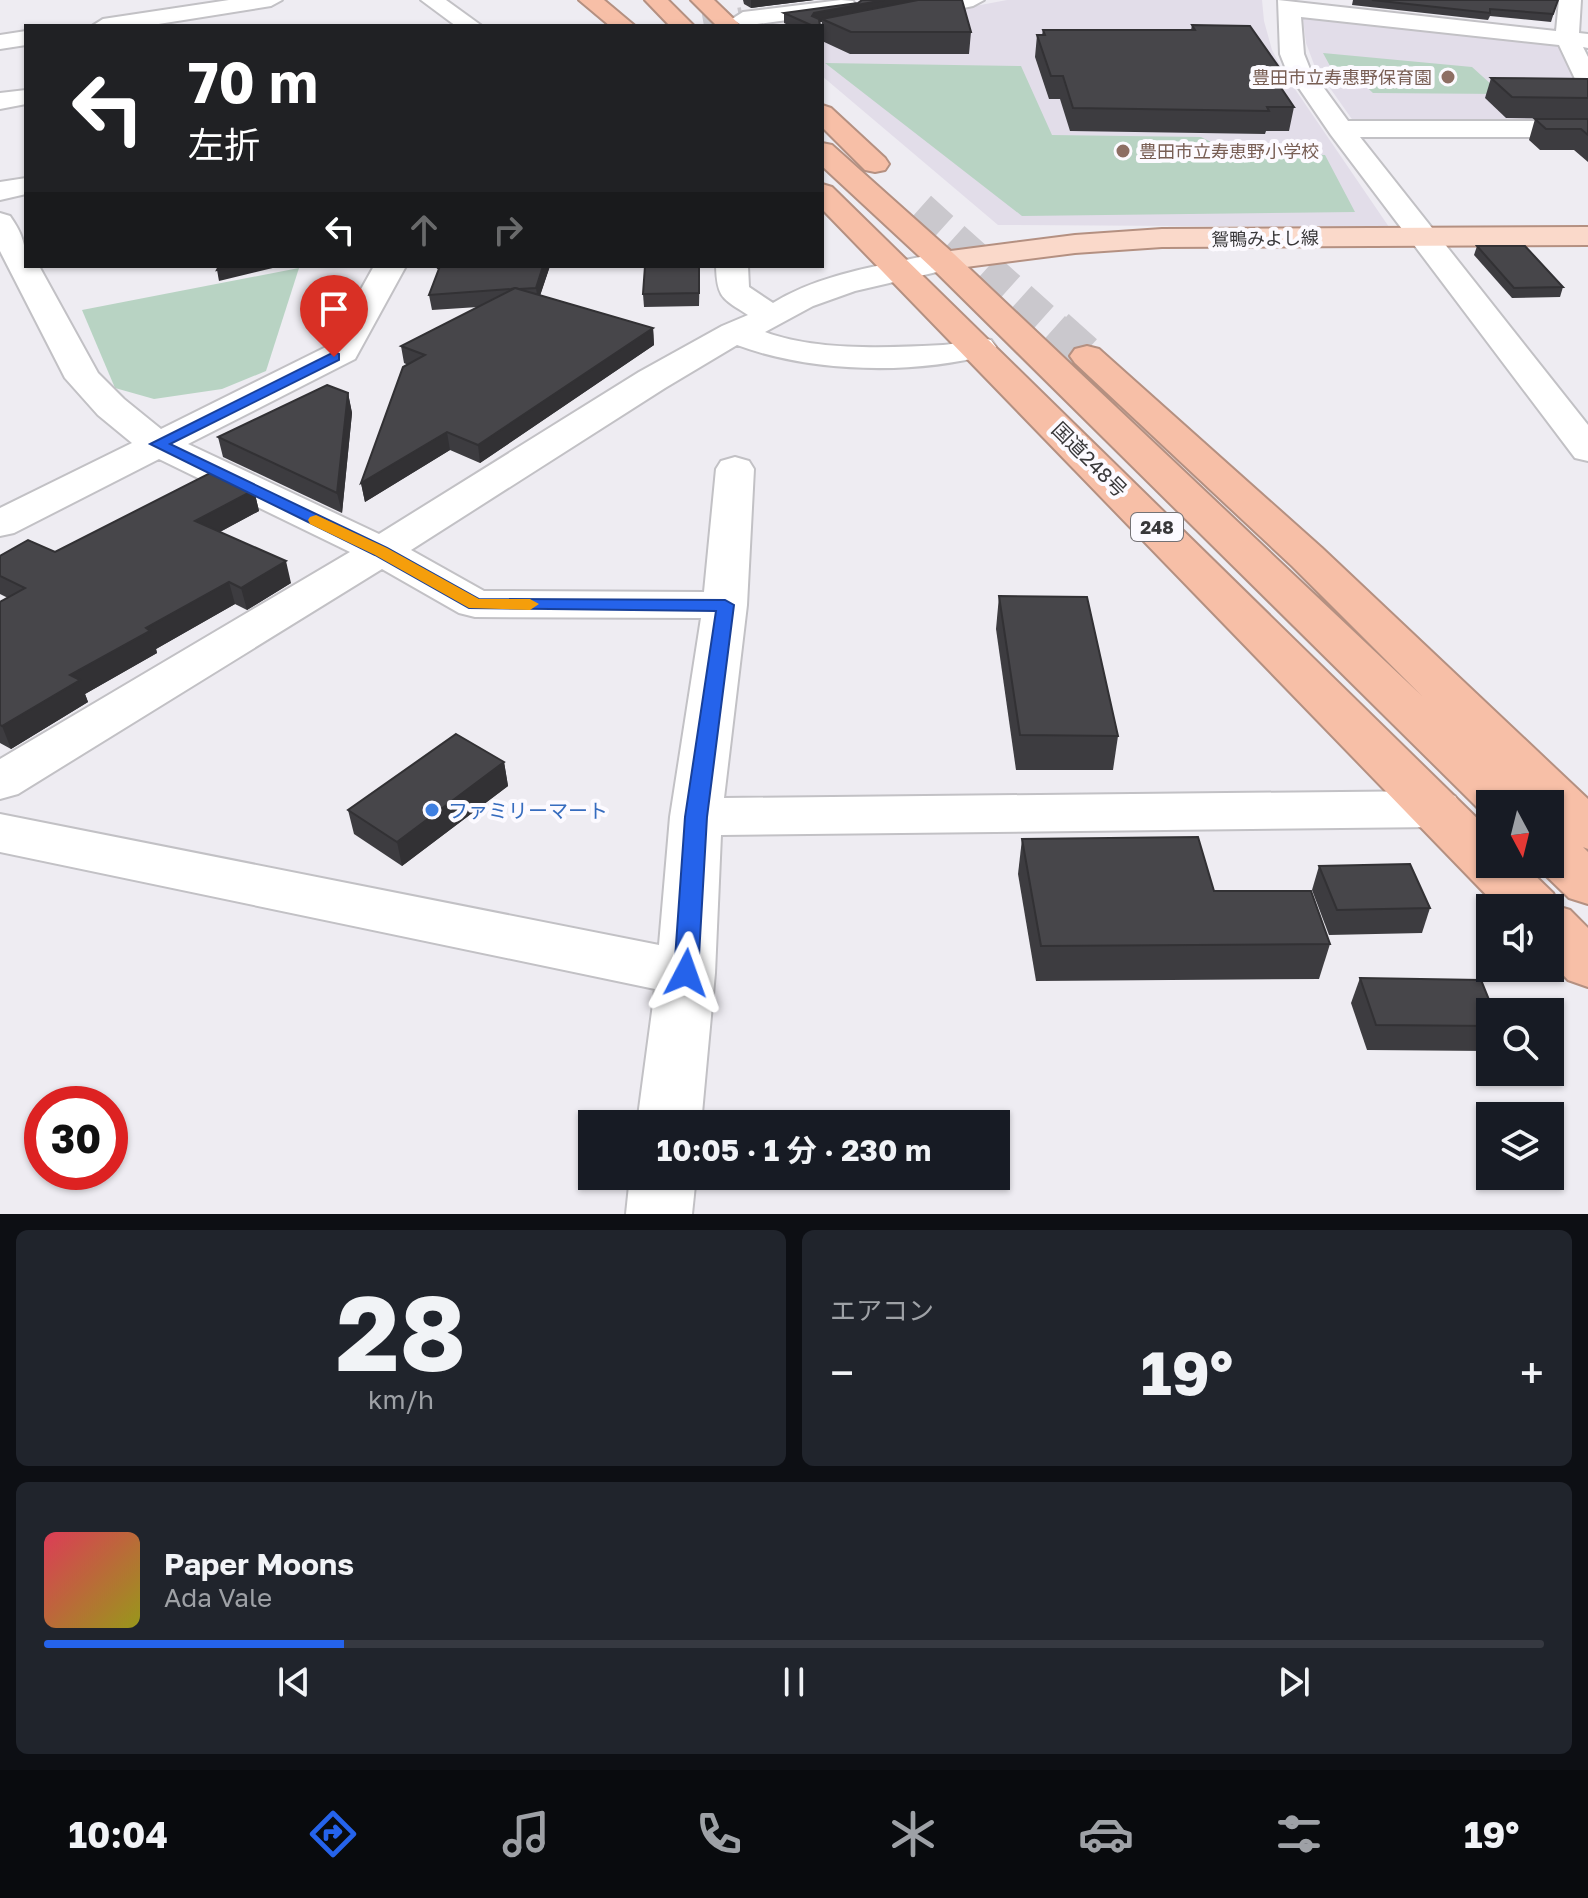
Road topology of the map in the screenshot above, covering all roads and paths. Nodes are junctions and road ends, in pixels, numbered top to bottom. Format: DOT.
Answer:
graph roads {
  1 [pos="271,0"];
  2 [pos="432,0"];
  3 [pos="590,0"];
  4 [pos="630,0"];
  5 [pos="656,0"];
  6 [pos="685,0"];
  7 [pos="702,0"];
  8 [pos="889,0"];
  9 [pos="973,0"];
  10 [pos="1570,0"];
  11 [pos="1289,5"];
  12 [pos="922,10"];
  13 [pos="736,22"];
  14 [pos="116,24"];
  15 [pos="468,24"];
  16 [pos="621,24"];
  17 [pos="655,24"];
  18 [pos="681,24"];
  19 [pos="705,24"];
  20 [pos="824,31"];
  21 [pos="24,38"];
  22 [pos="1578,39"];
  23 [pos="0,42"];
  24 [pos="1588,81"];
  25 [pos="24,97"];
  26 [pos="0,101"];
  27 [pos="824,115"];
  28 [pos="1340,129"];
  29 [pos="1588,129"];
  30 [pos="824,153"];
  31 [pos="24,162"];
  32 [pos="0,167"];
  33 [pos="24,186"];
  34 [pos="0,191"];
  35 [pos="824,195"];
  36 [pos="921,207"];
  37 [pos="0,222"];
  38 [pos="1422,236"];
  39 [pos="1588,236"];
  40 [pos="943,261"];
  41 [pos="50,268"];
  42 [pos="389,268"];
  43 [pos="732,268"];
  44 [pos="901,272"];
  45 [pos="13,275"];
  46 [pos="773,317"];
  47 [pos="734,333"];
  48 [pos="979,347"];
  49 [pos="1087,356"];
  50 [pos="157,444"];
  51 [pos="1588,450"];
  52 [pos="735,469"];
  53 [pos="0,524"];
  54 [pos="381,551"];
  55 [pos="725,605"];
  56 [pos="0,782"];
  57 [pos="1491,790"];
  58 [pos="1437,809"];
  59 [pos="696,817"];
  60 [pos="1588,830"];
  61 [pos="0,833"];
  62 [pos="1476,849"];
  63 [pos="1564,861"];
  64 [pos="1504,878"];
  65 [pos="1588,884"];
  66 [pos="1519,894"];
  67 [pos="1564,939"];
  68 [pos="1588,964"];
  69 [pos="686,973"];
  70 [pos="671,1110"];
  71 [pos="662,1190"];
  72 [pos="659,1214"];
  1 -- 14 [label="street"];
  2 -- 15 [label="street"];
  3 -- 16 [label="highway"];
  4 -- 17 [label="highway"];
  5 -- 18 [label="highway"];
  6 -- 19 [label="highway"];
  7 -- 13 [label="highway"];
  8 -- 12 [label="street"];
  8 -- 13 [label="street"];
  9 -- 12 [label="street"];
  10 -- 22 [label="street"];
  11 -- 22 [label="street"];
  11 -- 28 [label="street"];
  12 -- 20 [label="street"];
  21 -- 23 [label="street"];
  22 -- 24 [label="street"];
  25 -- 26 [label="street"];
  27 -- 36 [label="highway"];
  28 -- 29 [label="street"];
  28 -- 38 [label="street"];
  30 -- 40 [label="highway, 国道248号 / 248"];
  31 -- 32 [label="street"];
  33 -- 34 [label="street"];
  35 -- 44 [label="highway, 国道248号 / 248"];
  37 -- 45 [label="street"];
  38 -- 39 [label="main road, 鴛鴨みよし線"];
  38 -- 40 [label="main road, 鴛鴨みよし線"];
  38 -- 51 [label="street"];
  40 -- 44 [label="street"];
  40 -- 57 [label="highway, 国道248号 / 248"];
  41 -- 45 [label="street"];
  42 -- 50 [label="street"];
  43 -- 46 [label="street"];
  44 -- 46 [label="street"];
  44 -- 48 [label="highway, 国道248号 / 248"];
  45 -- 50 [label="street"];
  46 -- 47 [label="street"];
  47 -- 48 [label="street"];
  47 -- 54 [label="street"];
  48 -- 58 [label="highway, 国道248号 / 248"];
  49 -- 60 [label="highway"];
  50 -- 53 [label="street"];
  50 -- 54 [label="street"];
  52 -- 55 [label="street"];
  54 -- 55 [label="street"];
  54 -- 56 [label="street"];
  55 -- 59 [label="street"];
  58 -- 59 [label="street"];
  58 -- 62 [label="highway, 国道248号 / 248"];
  59 -- 69 [label="street"];
  61 -- 69 [label="street"];
  63 -- 65 [label="highway"];
  64 -- 66 [label="highway, 国道248号 / 248"];
  67 -- 68 [label="highway"];
  69 -- 70 [label="street"];
  71 -- 72 [label="street"];
}
